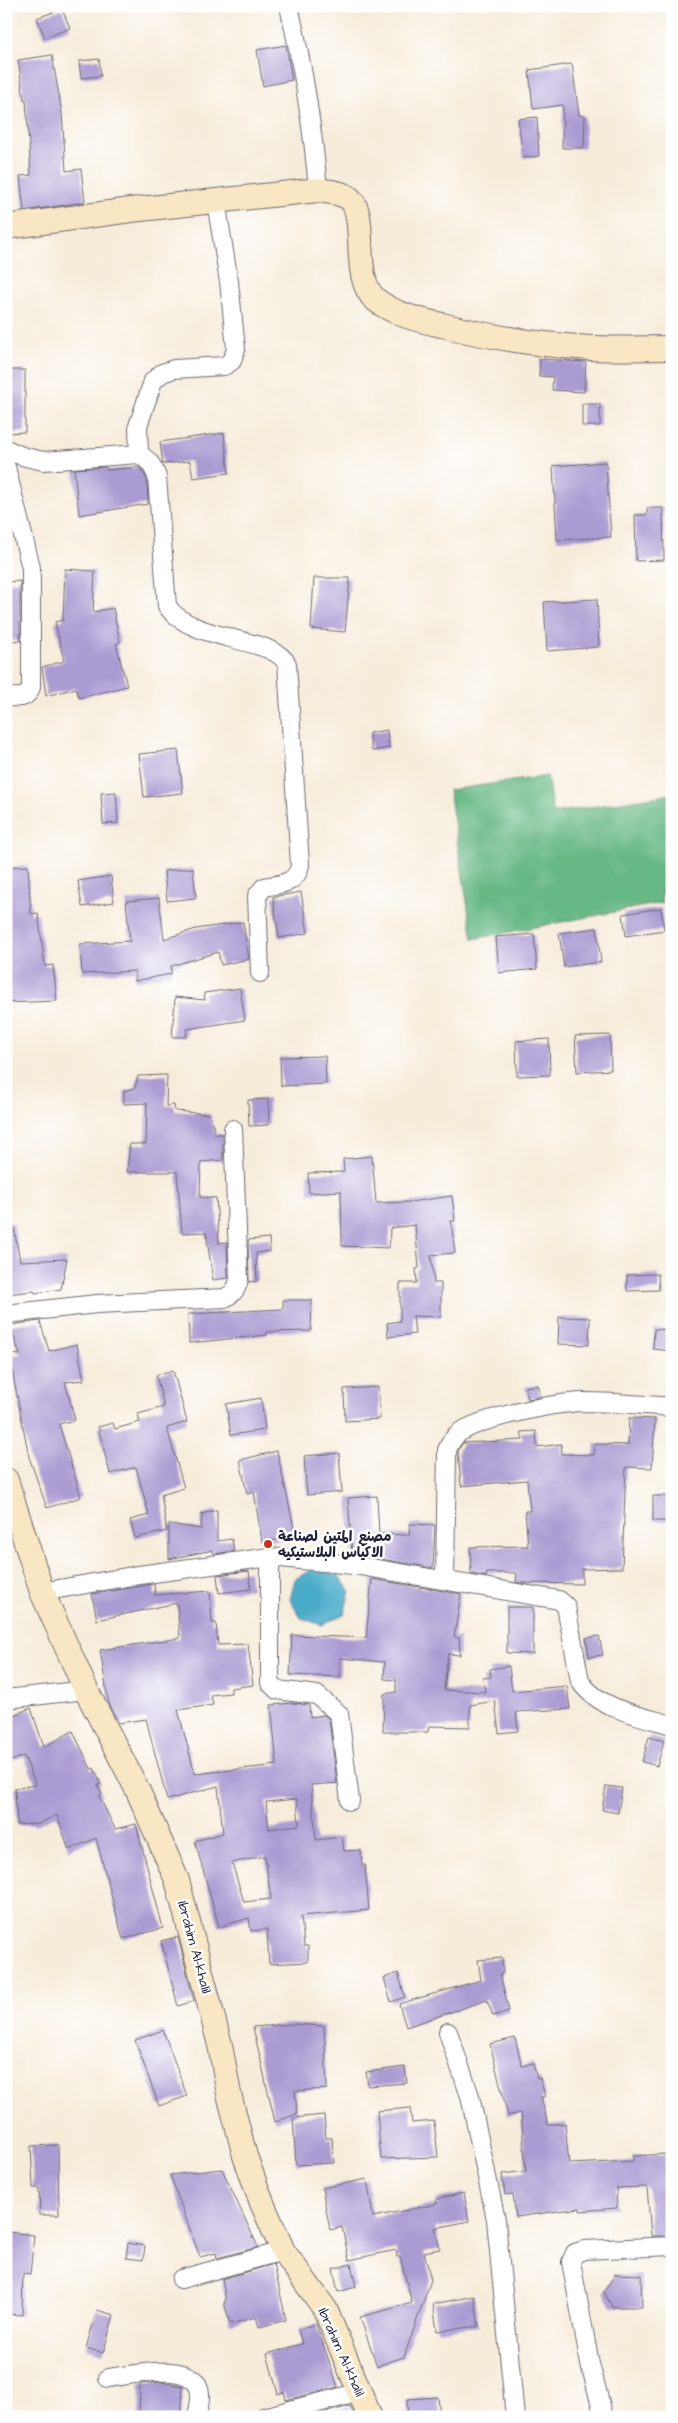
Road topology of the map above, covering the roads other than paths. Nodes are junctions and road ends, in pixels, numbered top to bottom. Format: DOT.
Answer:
graph roads {
  1 [pos="289,6"];
  2 [pos="318,190"];
  3 [pos="216,201"];
  4 [pos="6,227"];
  5 [pos="672,348"];
  6 [pos="6,449"];
  7 [pos="139,454"];
  8 [pos="6,467"];
  9 [pos="6,697"];
  10 [pos="260,973"];
  11 [pos="233,1129"];
  12 [pos="6,1314"];
  13 [pos="672,1408"];
  14 [pos="6,1480"];
  15 [pos="270,1557"];
  16 [pos="446,1579"];
  17 [pos="42,1592"];
  18 [pos="86,1690"];
  19 [pos="6,1699"];
  20 [pos="672,1725"];
  21 [pos="350,1801"];
  22 [pos="448,2032"];
  23 [pos="672,2246"];
  24 [pos="283,2251"];
  25 [pos="181,2279"];
  26 [pos="108,2378"];
  27 [pos="361,2392"];
  28 [pos="198,2417"];
  29 [pos="263,2417"];
  30 [pos="370,2417"];
  31 [pos="515,2417"];
  32 [pos="604,2417"];
  1 -- 2 [label="street"];
  2 -- 3 [label="street"];
  2 -- 5 [label="street"];
  3 -- 4 [label="street"];
  3 -- 7 [label="street"];
  6 -- 7 [label="street"];
  7 -- 10 [label="street"];
  8 -- 9 [label="street"];
  11 -- 12 [label="street"];
  13 -- 16 [label="street"];
  14 -- 17 [label="street, Ibrahim Al-khalil"];
  15 -- 16 [label="street"];
  15 -- 17 [label="street"];
  15 -- 21 [label="street"];
  16 -- 20 [label="street"];
  17 -- 18 [label="street, Ibrahim Al-khalil"];
  18 -- 19 [label="street"];
  18 -- 24 [label="street, Ibrahim Al-khalil"];
  22 -- 31 [label="street"];
  23 -- 32 [label="street"];
  24 -- 25 [label="street"];
  24 -- 27 [label="street, Ibrahim Al-khalil"];
  26 -- 28 [label="street"];
  27 -- 29 [label="street"];
  27 -- 30 [label="street, Ibrahim Al-khalil"];
}
